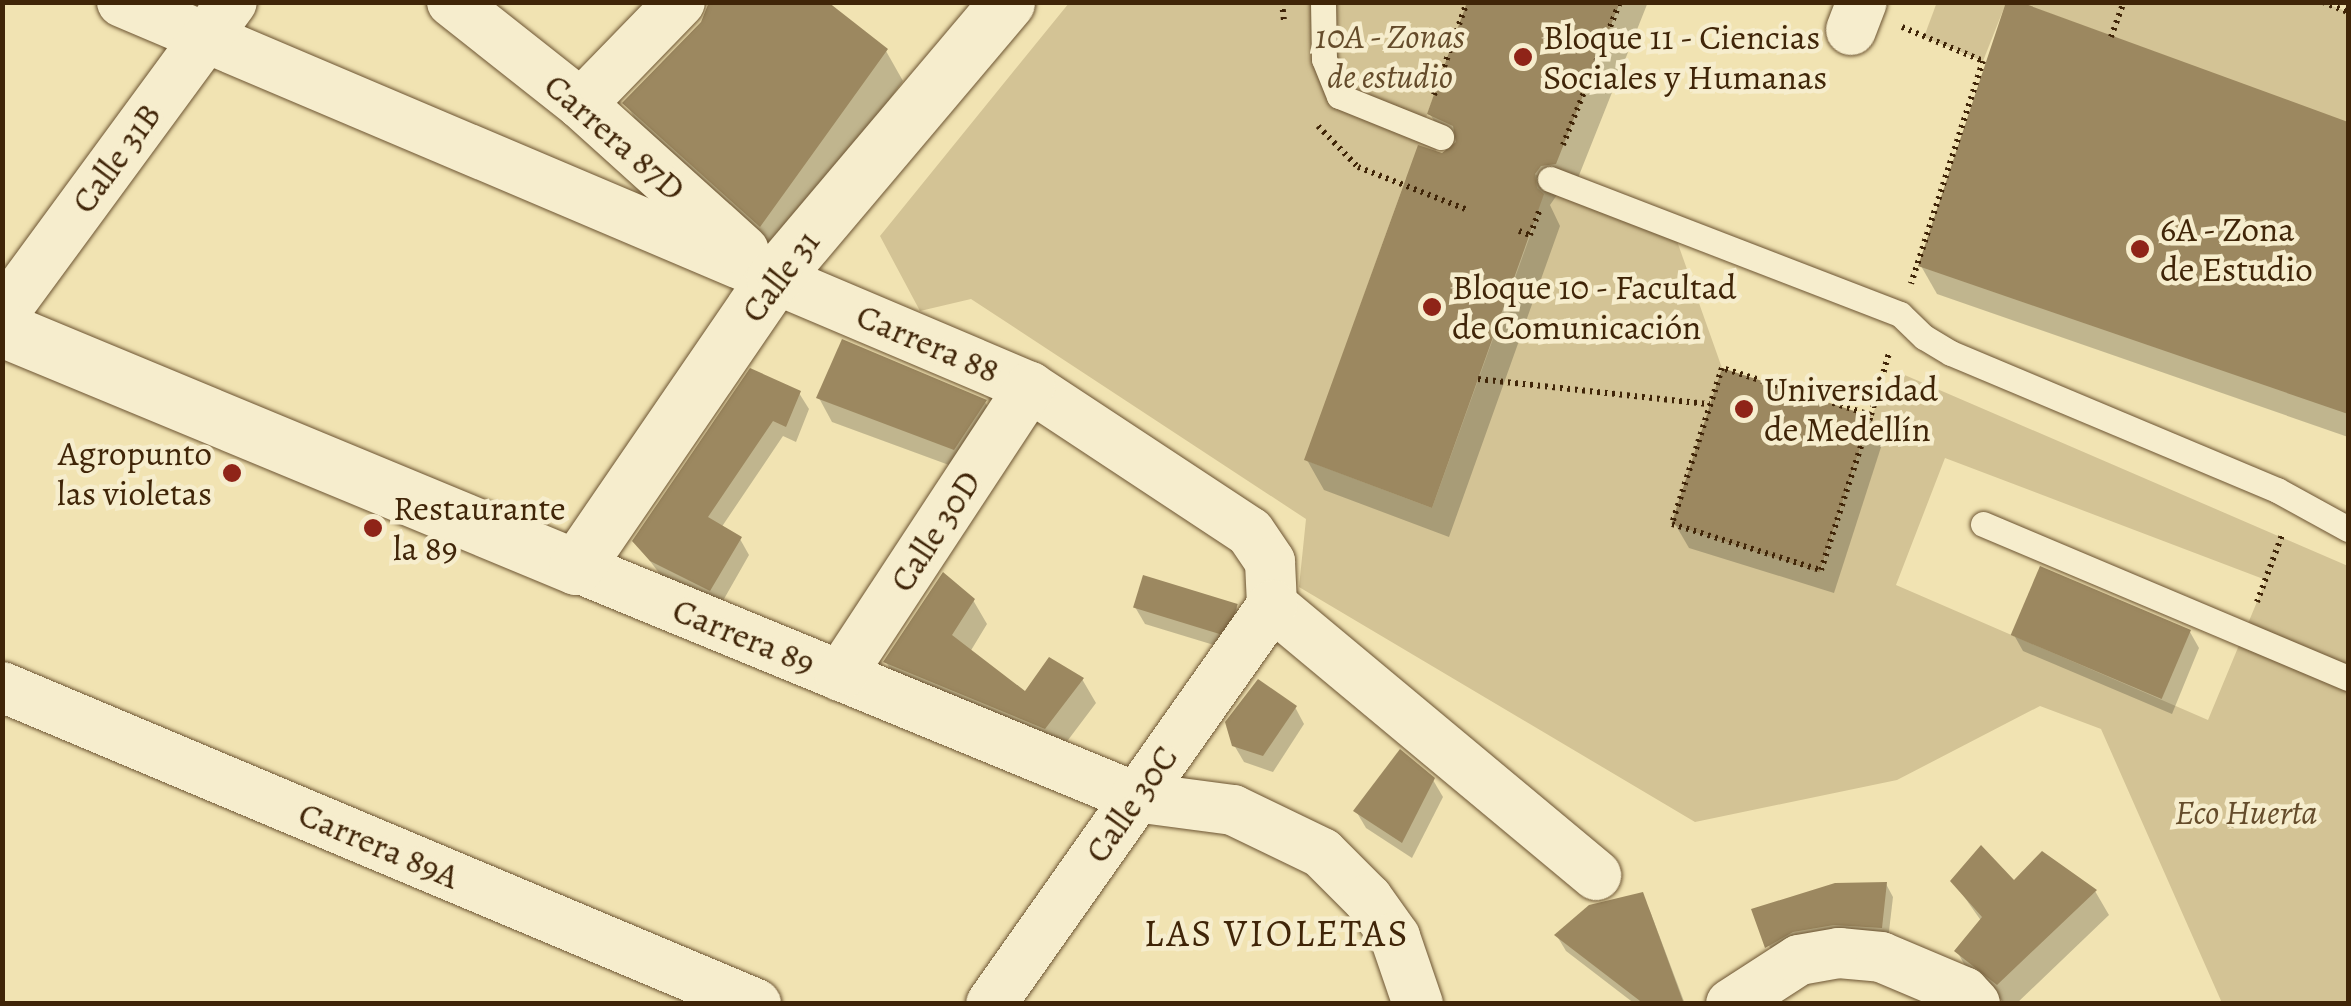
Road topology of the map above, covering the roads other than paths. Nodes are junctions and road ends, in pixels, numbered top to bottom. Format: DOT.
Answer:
graph roads {
  1 [pos="122,2"];
  2 [pos="452,2"];
  3 [pos="680,2"];
  4 [pos="1007,2"];
  5 [pos="1323,2"];
  6 [pos="218,18"];
  7 [pos="581,104"];
  8 [pos="1430,133"];
  9 [pos="1550,179"];
  10 [pos="774,278"];
  11 [pos="2,316"];
  12 [pos="2,328"];
  13 [pos="1030,386"];
  14 [pos="1984,524"];
  15 [pos="2348,529"];
  16 [pos="576,568"];
  17 [pos="1272,605"];
  18 [pos="840,676"];
  19 [pos="2348,678"];
  20 [pos="2,686"];
  21 [pos="1135,797"];
  22 [pos="1596,874"];
  23 [pos="1415,1001"];
  24 [pos="756,1004"];
  25 [pos="991,1004"];
  26 [pos="1732,1004"];
  27 [pos="1976,1004"];
  1 -- 6 [label="street, Carrera 88"];
  2 -- 7 [label="street, Carrera 87D"];
  3 -- 7 [label="street"];
  4 -- 10 [label="street, Calle 31"];
  5 -- 8 [label="lane"];
  6 -- 10 [label="street, Carrera 88"];
  6 -- 11 [label="street, Calle 31B"];
  7 -- 10 [label="street, Carrera 87D"];
  9 -- 15 [label="lane"];
  10 -- 13 [label="street, Carrera 88"];
  10 -- 16 [label="street, Calle 31"];
  12 -- 16 [label="street, Carrera 89"];
  13 -- 17 [label="street, Carrera 88"];
  13 -- 18 [label="street, Calle 30D"];
  14 -- 19 [label="lane"];
  16 -- 18 [label="street, Carrera 89"];
  17 -- 21 [label="street, Calle 30C"];
  17 -- 22 [label="street"];
  18 -- 21 [label="street, Carrera 89"];
  20 -- 24 [label="street, Carrera 89A"];
  21 -- 23 [label="street, Carrera 89"];
  21 -- 25 [label="street, Calle 30C"];
  26 -- 27 [label="street"];
}
